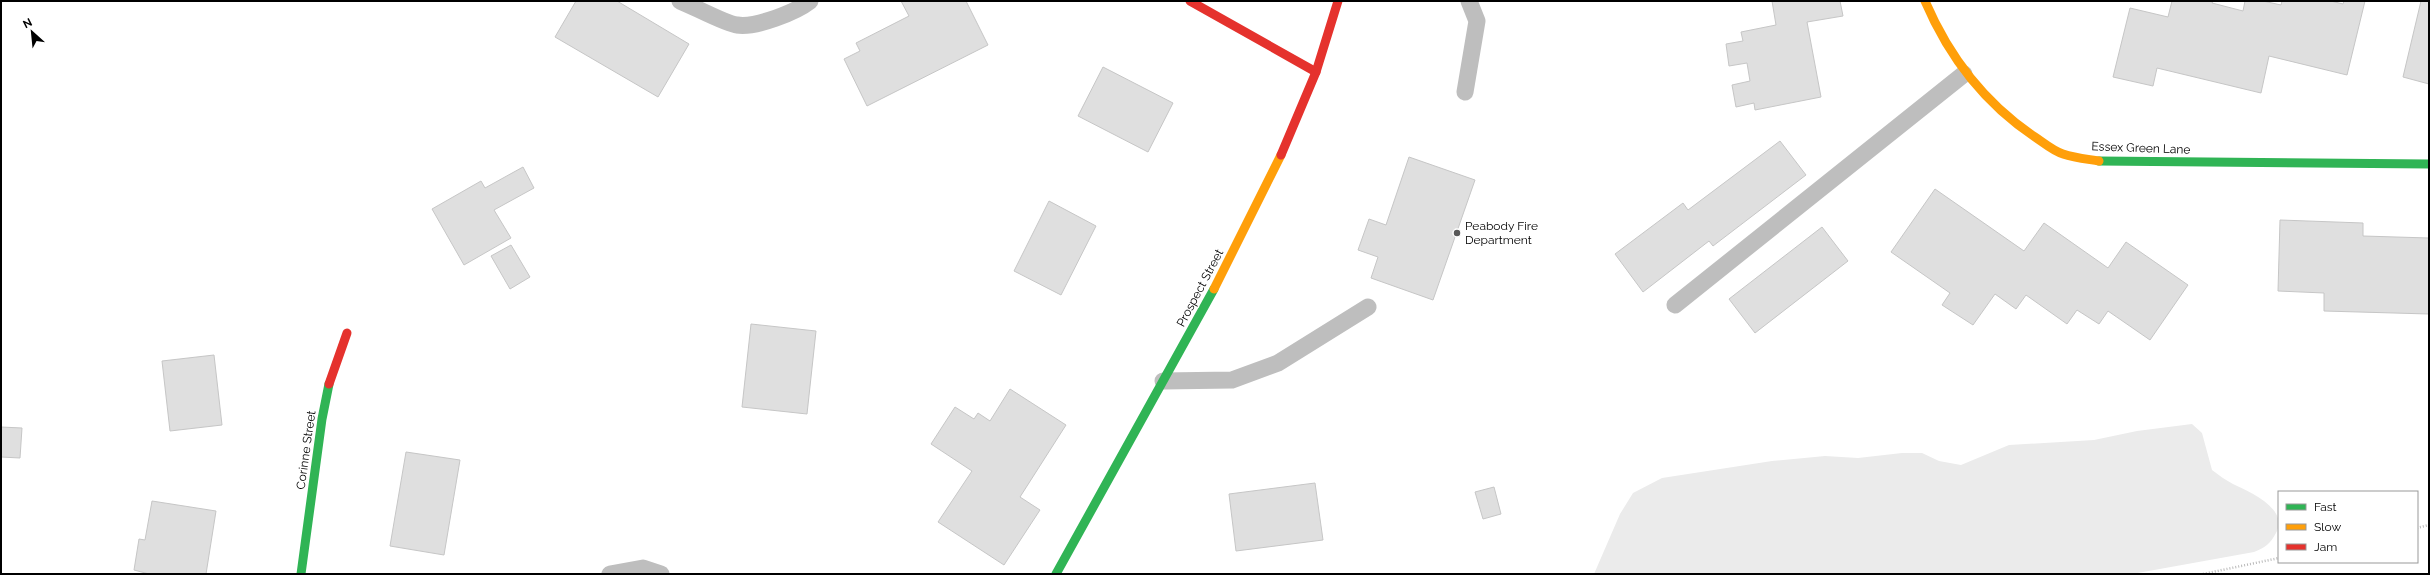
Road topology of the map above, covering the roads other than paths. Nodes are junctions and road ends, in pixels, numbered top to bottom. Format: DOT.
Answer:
graph roads {
  1 [pos="680,1"];
  2 [pos="810,1"];
  3 [pos="1190,1"];
  4 [pos="1338,1"];
  5 [pos="1469,1"];
  6 [pos="1925,1"];
  7 [pos="1316,72"];
  8 [pos="1964,74"];
  9 [pos="1465,92"];
  10 [pos="2429,164"];
  11 [pos="1675,305"];
  12 [pos="1368,307"];
  13 [pos="347,333"];
  14 [pos="1163,381"];
  15 [pos="301,574"];
  16 [pos="610,574"];
  17 [pos="661,574"];
  18 [pos="1056,574"];
  1 -- 2 [label="lane"];
  3 -- 7 [label="street"];
  4 -- 7 [label="street, Prospect Street"];
  5 -- 9 [label="lane"];
  6 -- 8 [label="street, Essex Green Lane"];
  7 -- 14 [label="street, Prospect Street"];
  8 -- 10 [label="street, Essex Green Lane"];
  8 -- 11 [label="lane"];
  12 -- 14 [label="lane"];
  13 -- 15 [label="street, Corinne Street"];
  14 -- 18 [label="street, Prospect Street"];
  16 -- 17 [label="lane"];
}
